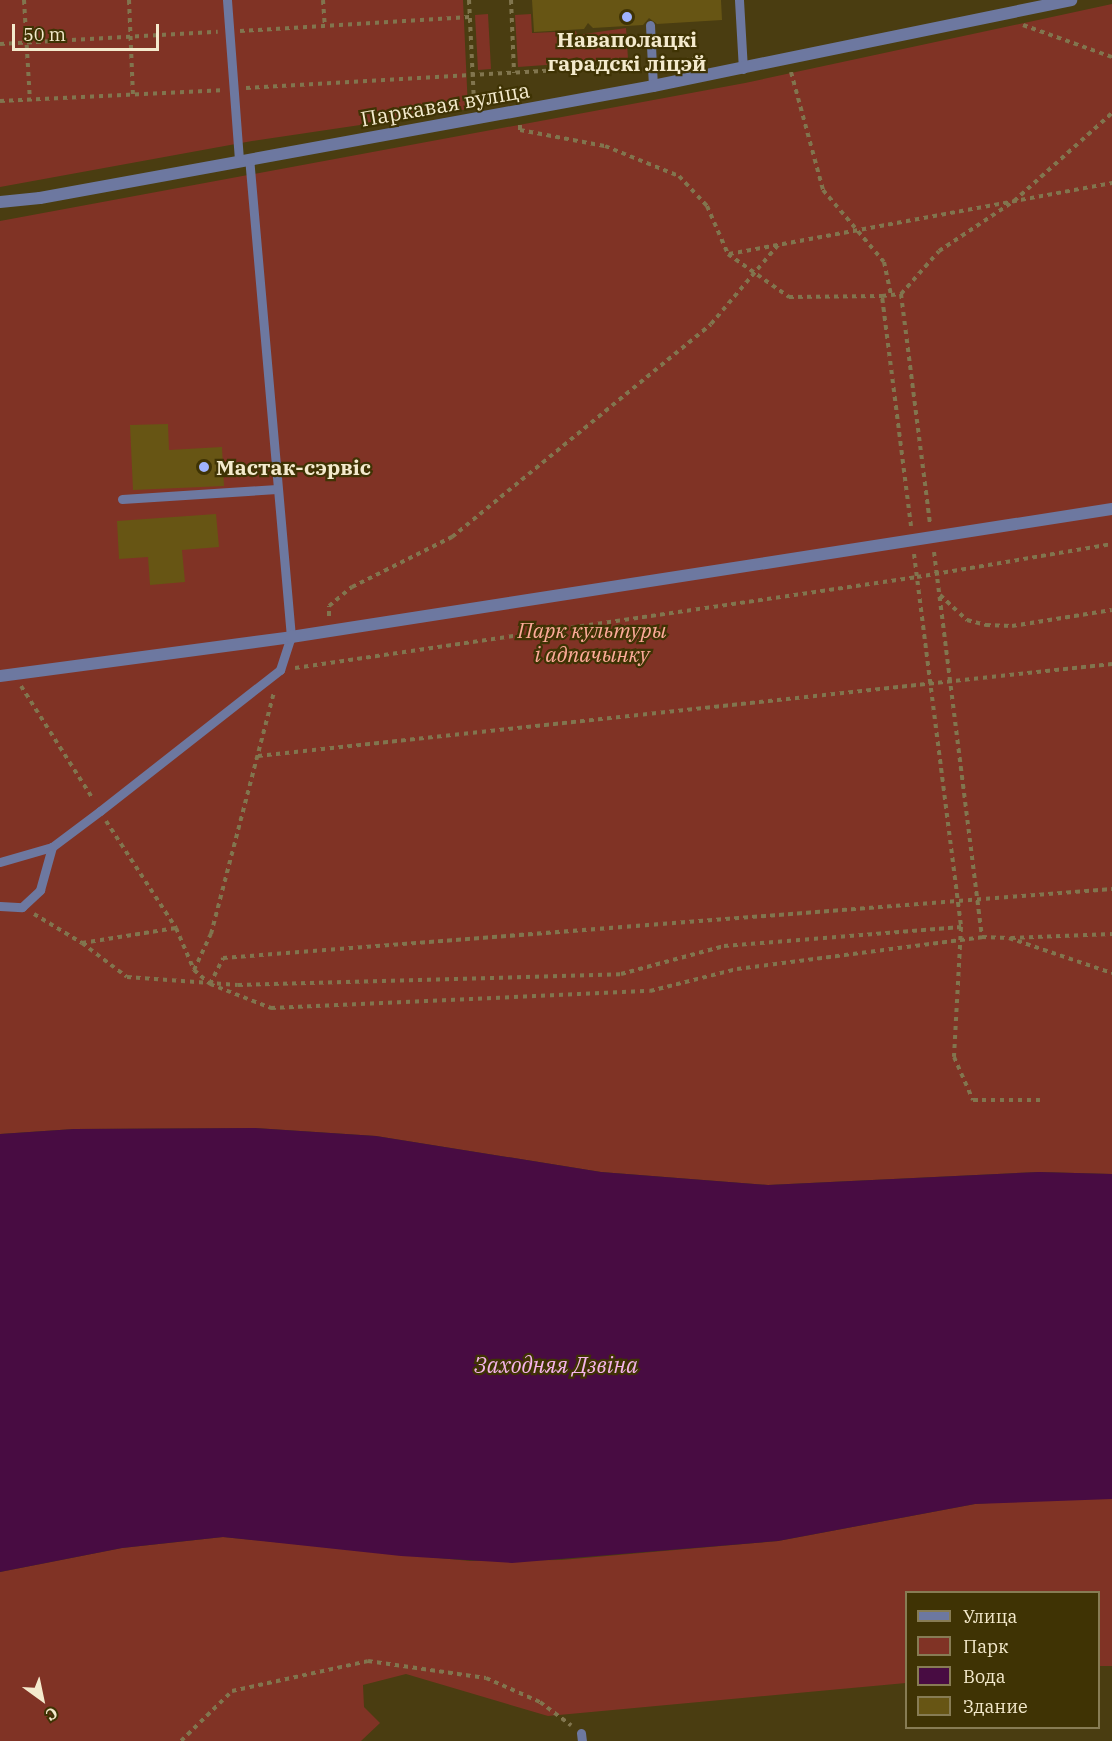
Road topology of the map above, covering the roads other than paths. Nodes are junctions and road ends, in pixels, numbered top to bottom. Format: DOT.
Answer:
graph roads {
  1 [pos="227,0"];
  2 [pos="739,0"];
  3 [pos="1071,0"];
  4 [pos="650,25"];
  5 [pos="743,69"];
  6 [pos="653,86"];
  7 [pos="244,160"];
  8 [pos="0,202"];
  9 [pos="277,489"];
  10 [pos="122,500"];
  11 [pos="1112,509"];
  12 [pos="291,637"];
  13 [pos="0,676"];
  14 [pos="52,847"];
  15 [pos="0,862"];
  16 [pos="0,906"];
  1 -- 7 [label="lane"];
  2 -- 5 [label="lane"];
  3 -- 5 [label="street, Паркавая вуліца"];
  4 -- 6 [label="lane"];
  5 -- 6 [label="street, Паркавая вуліца"];
  6 -- 7 [label="street, Паркавая вуліца"];
  7 -- 8 [label="street, Паркавая вуліца"];
  7 -- 9 [label="lane"];
  9 -- 10 [label="lane"];
  9 -- 12 [label="lane"];
  11 -- 12 [label="street"];
  12 -- 13 [label="street"];
  12 -- 14 [label="lane"];
  14 -- 15 [label="lane"];
  14 -- 16 [label="lane"];
}
